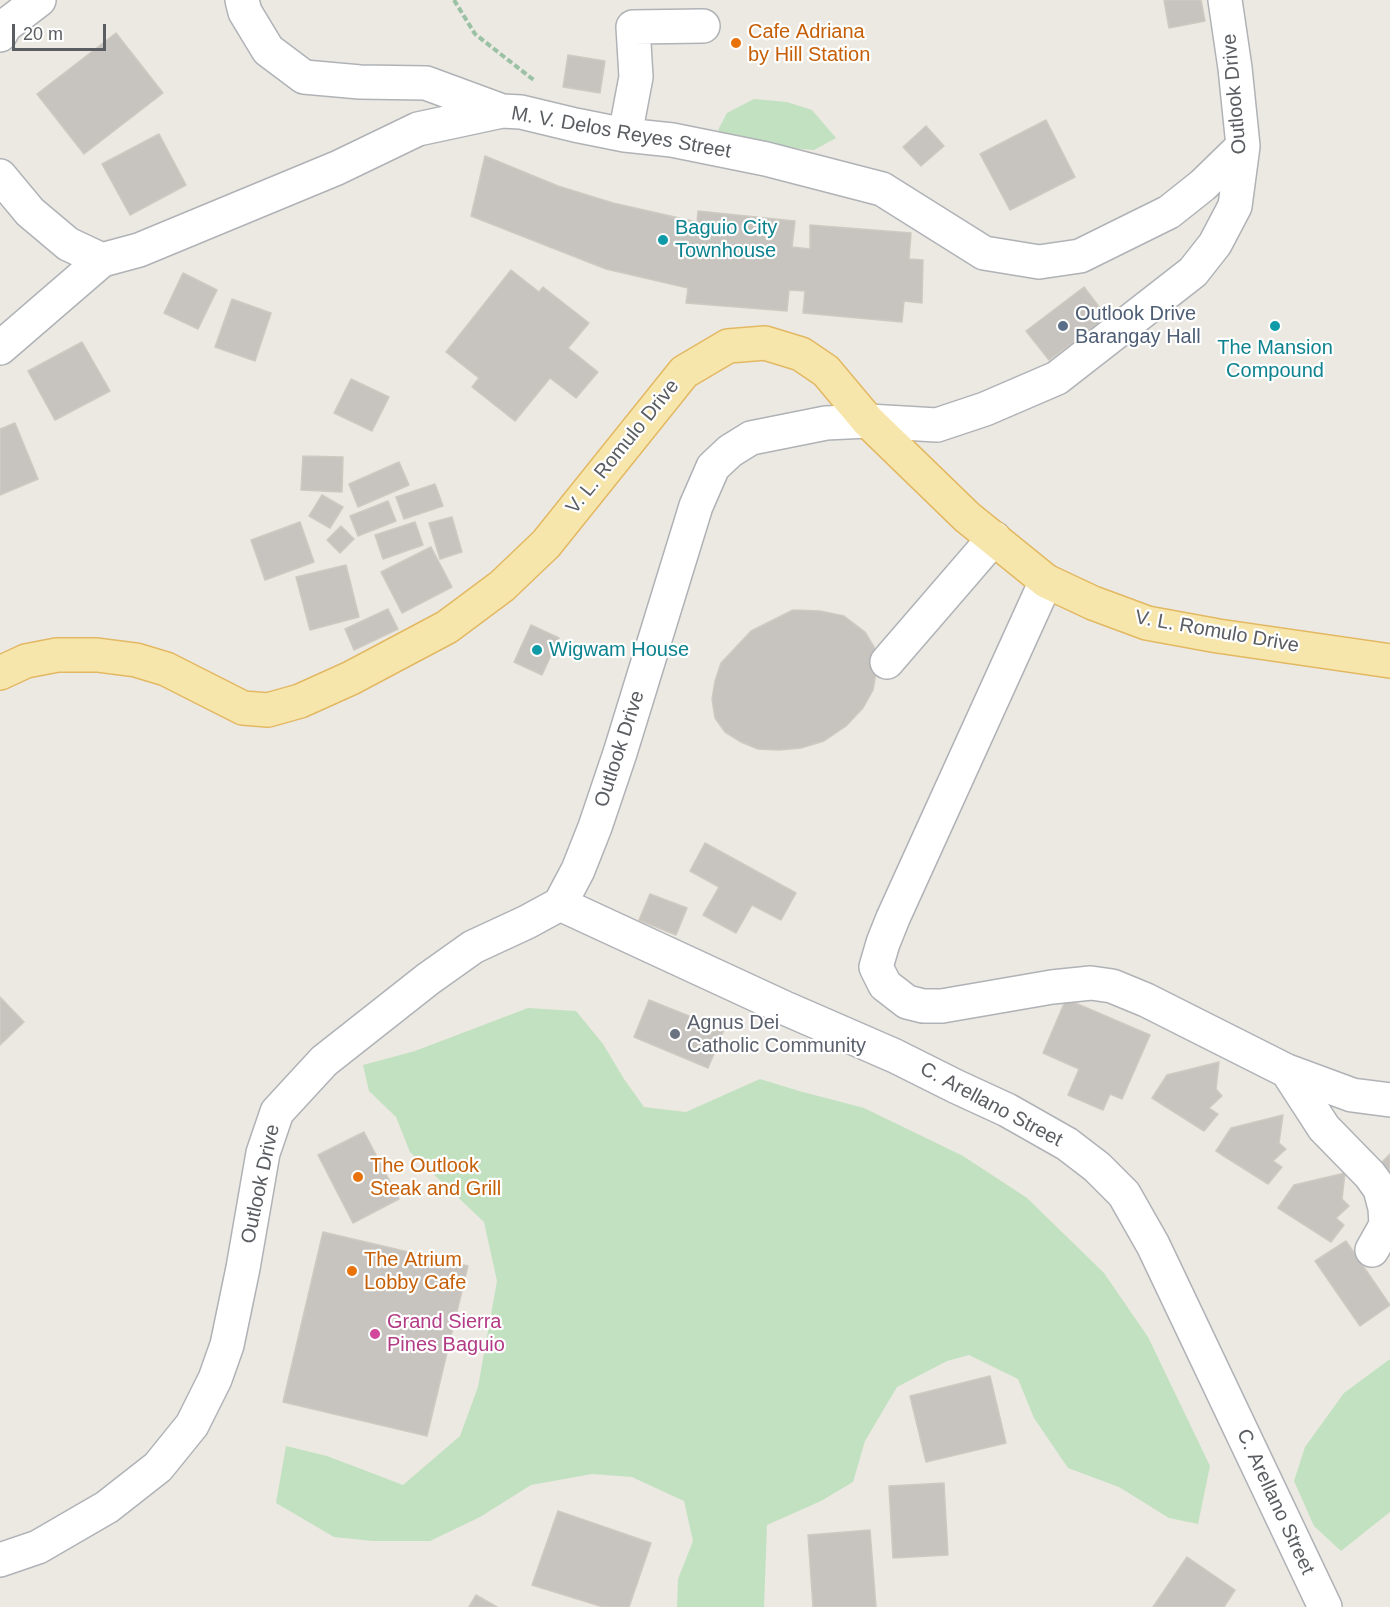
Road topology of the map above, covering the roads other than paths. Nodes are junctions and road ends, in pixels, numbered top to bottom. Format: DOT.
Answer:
graph roads {
  1 [pos="39,0"];
  2 [pos="242,0"];
  3 [pos="1225,0"];
  4 [pos="703,26"];
  5 [pos="0,35"];
  6 [pos="502,111"];
  7 [pos="625,135"];
  8 [pos="1243,146"];
  9 [pos="0,176"];
  10 [pos="102,260"];
  11 [pos="0,348"];
  12 [pos="868,421"];
  13 [pos="994,538"];
  14 [pos="1046,581"];
  15 [pos="1390,661"];
  16 [pos="887,662"];
  17 [pos="0,673"];
  18 [pos="560,903"];
  19 [pos="1287,1071"];
  20 [pos="1390,1100"];
  21 [pos="1372,1250"];
  22 [pos="0,1560"];
  23 [pos="1325,1607"];
  1 -- 5 [label="street"];
  2 -- 6 [label="street"];
  3 -- 8 [label="street, Outlook Drive"];
  4 -- 7 [label="street"];
  6 -- 7 [label="street, M. V. Delos Reyes Street"];
  6 -- 10 [label="street, M. V. Delos Reyes Street"];
  7 -- 8 [label="street, M. V. Delos Reyes Street"];
  8 -- 12 [label="street, Outlook Drive"];
  9 -- 10 [label="street"];
  10 -- 11 [label="street"];
  12 -- 13 [label="main road, V. L. Romulo Drive"];
  12 -- 17 [label="main road, V. L. Romulo Drive"];
  12 -- 18 [label="street, Outlook Drive"];
  13 -- 14 [label="main road, V. L. Romulo Drive"];
  13 -- 16 [label="street"];
  14 -- 15 [label="main road, V. L. Romulo Drive"];
  14 -- 19 [label="street"];
  18 -- 22 [label="street, Outlook Drive"];
  18 -- 23 [label="street, C. Arellano Street"];
  19 -- 20 [label="street"];
  19 -- 21 [label="street"];
}
